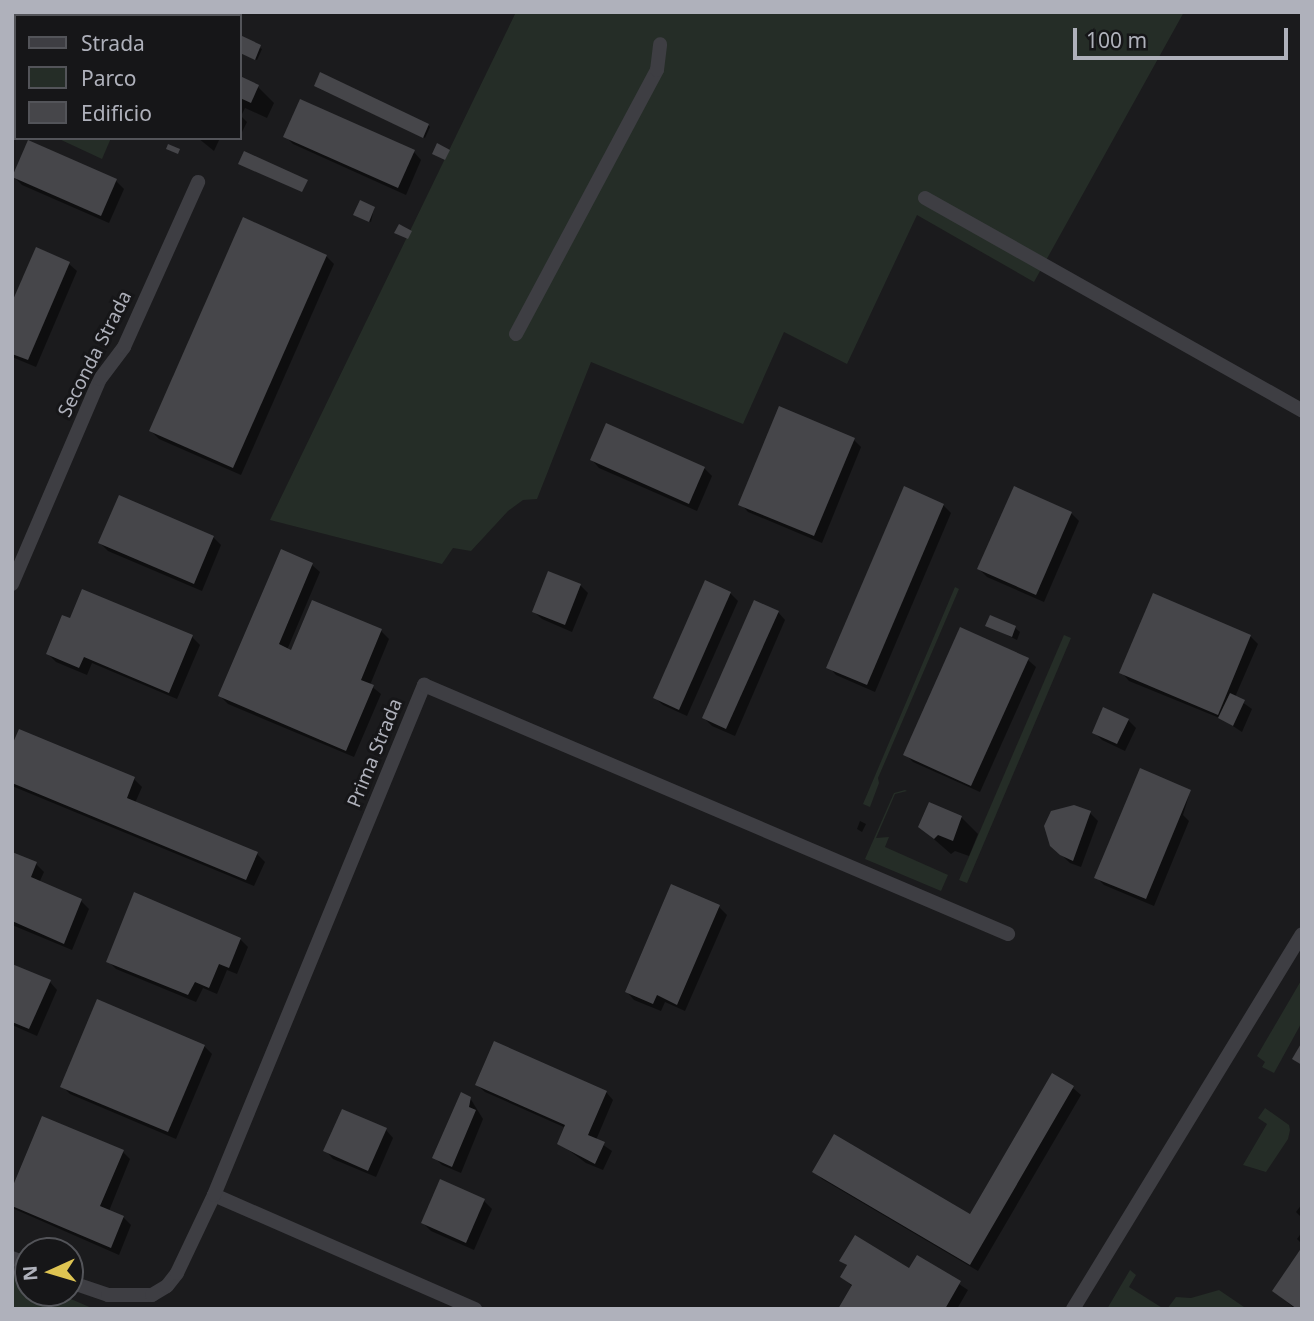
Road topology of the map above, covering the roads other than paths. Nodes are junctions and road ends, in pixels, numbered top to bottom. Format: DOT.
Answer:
graph roads {
  1 [pos="660,44"];
  2 [pos="198,182"];
  3 [pos="925,198"];
  4 [pos="516,334"];
  5 [pos="1302,410"];
  6 [pos="12,584"];
  7 [pos="1008,934"];
  8 [pos="1302,934"];
  9 [pos="214,1195"];
  10 [pos="84,1287"];
  11 [pos="475,1309"];
  12 [pos="1073,1309"];
  1 -- 4 [label="street"];
  2 -- 6 [label="street, Seconda Strada"];
  3 -- 5 [label="street"];
  7 -- 9 [label="street, Prima Strada"];
  8 -- 12 [label="street"];
  9 -- 10 [label="street, Prima Strada"];
  9 -- 11 [label="street"];
}
